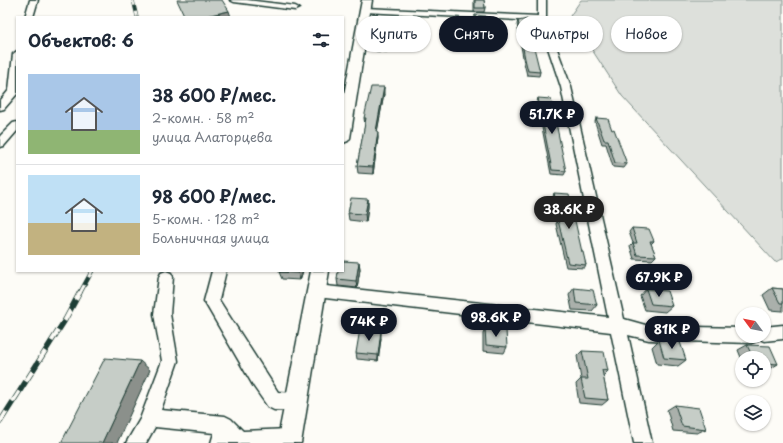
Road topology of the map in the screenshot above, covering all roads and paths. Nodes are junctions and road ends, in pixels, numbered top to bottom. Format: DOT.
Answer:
graph roads {
  1 [pos="34,0"];
  2 [pos="234,0"];
  3 [pos="542,0"];
  4 [pos="296,4"];
  5 [pos="366,5"];
  6 [pos="29,16"];
  7 [pos="292,16"];
  8 [pos="542,16"];
  9 [pos="516,18"];
  10 [pos="553,52"];
  11 [pos="16,66"];
  12 [pos="0,106"];
  13 [pos="16,126"];
  14 [pos="344,132"];
  15 [pos="0,143"];
  16 [pos="219,272"];
  17 [pos="166,277"];
  18 [pos="318,281"];
  19 [pos="617,325"];
  20 [pos="783,332"];
  21 [pos="771,333"];
  22 [pos="735,336"];
  23 [pos="297,402"];
  24 [pos="150,418"];
  25 [pos="225,425"];
  26 [pos="289,441"];
  27 [pos="135,443"];
  28 [pos="220,443"];
  29 [pos="643,443"];
  1 -- 6 [label="street"];
  2 -- 4 [label="street"];
  3 -- 8 [label="street"];
  4 -- 7 [label="street"];
  5 -- 9 [label="street"];
  5 -- 14 [label="main road"];
  10 -- 19 [label="street"];
  11 -- 12 [label="street"];
  13 -- 15 [label="street"];
  16 -- 23 [label="street"];
  17 -- 24 [label="street"];
  18 -- 19 [label="street"];
  18 -- 23 [label="main road"];
  19 -- 22 [label="street"];
  19 -- 29 [label="street"];
  20 -- 21 [label="street"];
  23 -- 26 [label="main road"];
  24 -- 25 [label="street"];
  24 -- 27 [label="street"];
  25 -- 26 [label="street"];
  25 -- 28 [label="street"];
}
